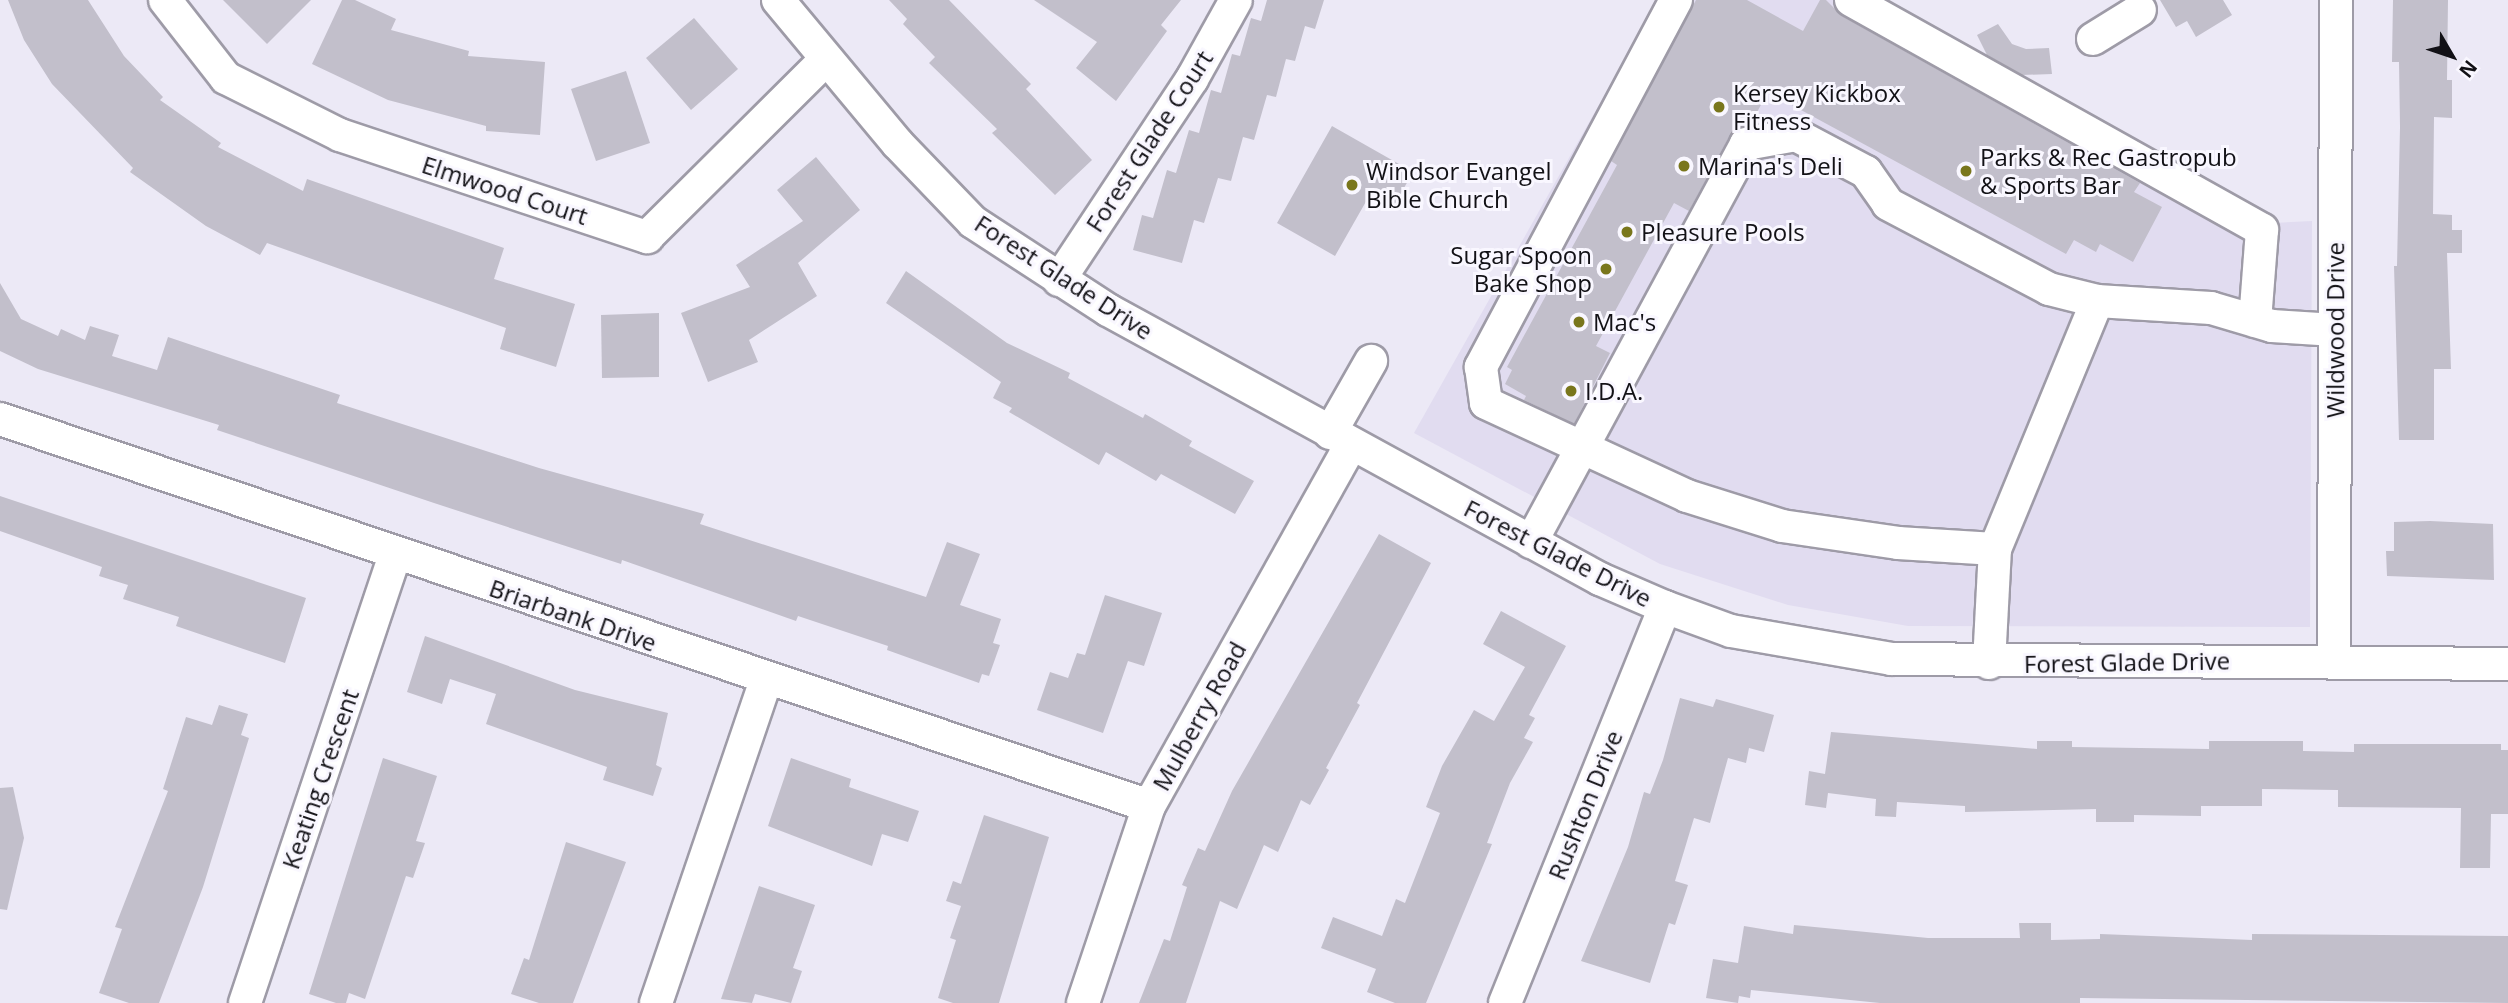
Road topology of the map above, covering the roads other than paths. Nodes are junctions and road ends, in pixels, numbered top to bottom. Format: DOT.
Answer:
graph roads {
  1 [pos="165,0"];
  2 [pos="778,0"];
  3 [pos="1236,0"];
  4 [pos="1676,0"];
  5 [pos="1851,0"];
  6 [pos="2336,0"];
  7 [pos="2140,10"];
  8 [pos="2093,40"];
  9 [pos="825,60"];
  10 [pos="1059,280"];
  11 [pos="2097,301"];
  12 [pos="2255,321"];
  13 [pos="2335,330"];
  14 [pos="1371,361"];
  15 [pos="0,419"];
  16 [pos="1341,439"];
  17 [pos="1583,451"];
  18 [pos="1531,542"];
  19 [pos="1995,549"];
  20 [pos="396,555"];
  21 [pos="1665,607"];
  22 [pos="2334,660"];
  23 [pos="1990,663"];
  24 [pos="2508,664"];
  25 [pos="766,680"];
  26 [pos="1149,806"];
  27 [pos="1510,1002"];
  28 [pos="245,1003"];
  29 [pos="656,1003"];
  30 [pos="1083,1003"];
  1 -- 9 [label="street, Elmwood Court"];
  2 -- 9 [label="street, Forest Glade Drive"];
  3 -- 10 [label="street, Forest Glade Court"];
  4 -- 17 [label="street"];
  5 -- 12 [label="street"];
  6 -- 13 [label="street, Wildwood Drive"];
  7 -- 8 [label="street"];
  9 -- 10 [label="street, Forest Glade Drive"];
  10 -- 16 [label="street, Forest Glade Drive"];
  11 -- 12 [label="street"];
  11 -- 17 [label="street"];
  11 -- 19 [label="street"];
  12 -- 13 [label="street"];
  13 -- 22 [label="street, Wildwood Drive"];
  14 -- 16 [label="street, Mulberry Road"];
  15 -- 20 [label="street, Briarbank Drive"];
  16 -- 18 [label="street, Forest Glade Drive"];
  16 -- 26 [label="street, Mulberry Road"];
  17 -- 18 [label="street"];
  17 -- 19 [label="street"];
  18 -- 21 [label="street, Forest Glade Drive"];
  19 -- 23 [label="street"];
  20 -- 25 [label="street, Briarbank Drive"];
  20 -- 28 [label="street, Keating Crescent"];
  21 -- 23 [label="street, Forest Glade Drive"];
  21 -- 27 [label="street, Rushton Drive"];
  22 -- 23 [label="street, Forest Glade Drive"];
  22 -- 24 [label="street, Forest Glade Drive"];
  25 -- 26 [label="street, Briarbank Drive"];
  25 -- 29 [label="street"];
  26 -- 30 [label="street, Mulberry Road"];
}
